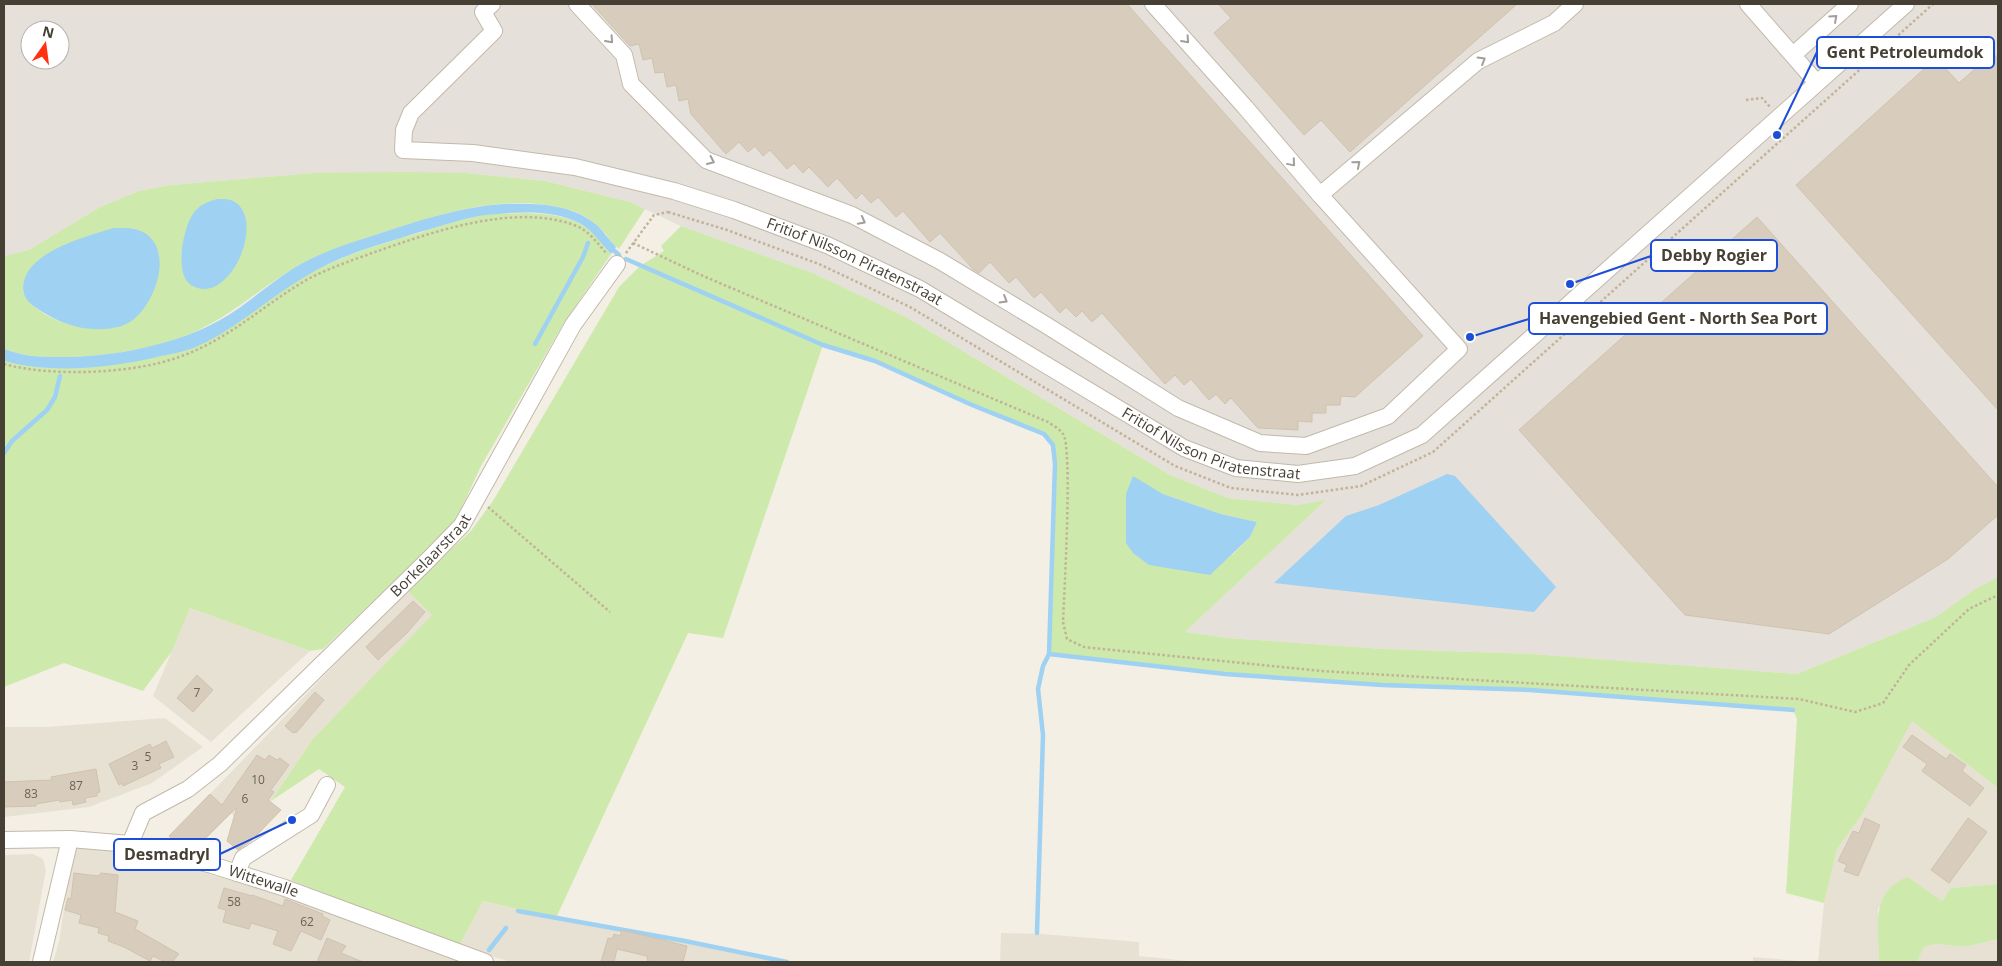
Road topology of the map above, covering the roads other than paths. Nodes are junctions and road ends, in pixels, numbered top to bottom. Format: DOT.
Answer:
graph roads {
  1 [pos="492,4"];
  2 [pos="577,4"];
  3 [pos="1153,4"];
  4 [pos="1575,4"];
  5 [pos="1748,4"];
  6 [pos="1850,4"];
  7 [pos="1906,4"];
  8 [pos="1792,55"];
  9 [pos="1817,83"];
  10 [pos="1320,195"];
  11 [pos="617,264"];
  12 [pos="328,785"];
  13 [pos="70,839"];
  14 [pos="4,840"];
  15 [pos="130,844"];
  16 [pos="237,873"];
  17 [pos="41,962"];
  18 [pos="485,962"];
  1 -- 9 [label="street, Fritiof Nilsson Piratenstraat"];
  2 -- 10 [label="street, one-way"];
  3 -- 10 [label="street, one-way"];
  10 -- 4 [label="street, one-way"];
  5 -- 8 [label="street"];
  8 -- 6 [label="street, one-way"];
  7 -- 9 [label="street, Fritiof Nilsson Piratenstraat"];
  8 -- 9 [label="street"];
  11 -- 15 [label="street, Borkelaarstraat"];
  12 -- 16 [label="street"];
  13 -- 14 [label="street, Wittewalle"];
  13 -- 15 [label="street, Wittewalle"];
  13 -- 17 [label="street"];
  15 -- 16 [label="street, Wittewalle"];
  16 -- 18 [label="street, Wittewalle"];
}
